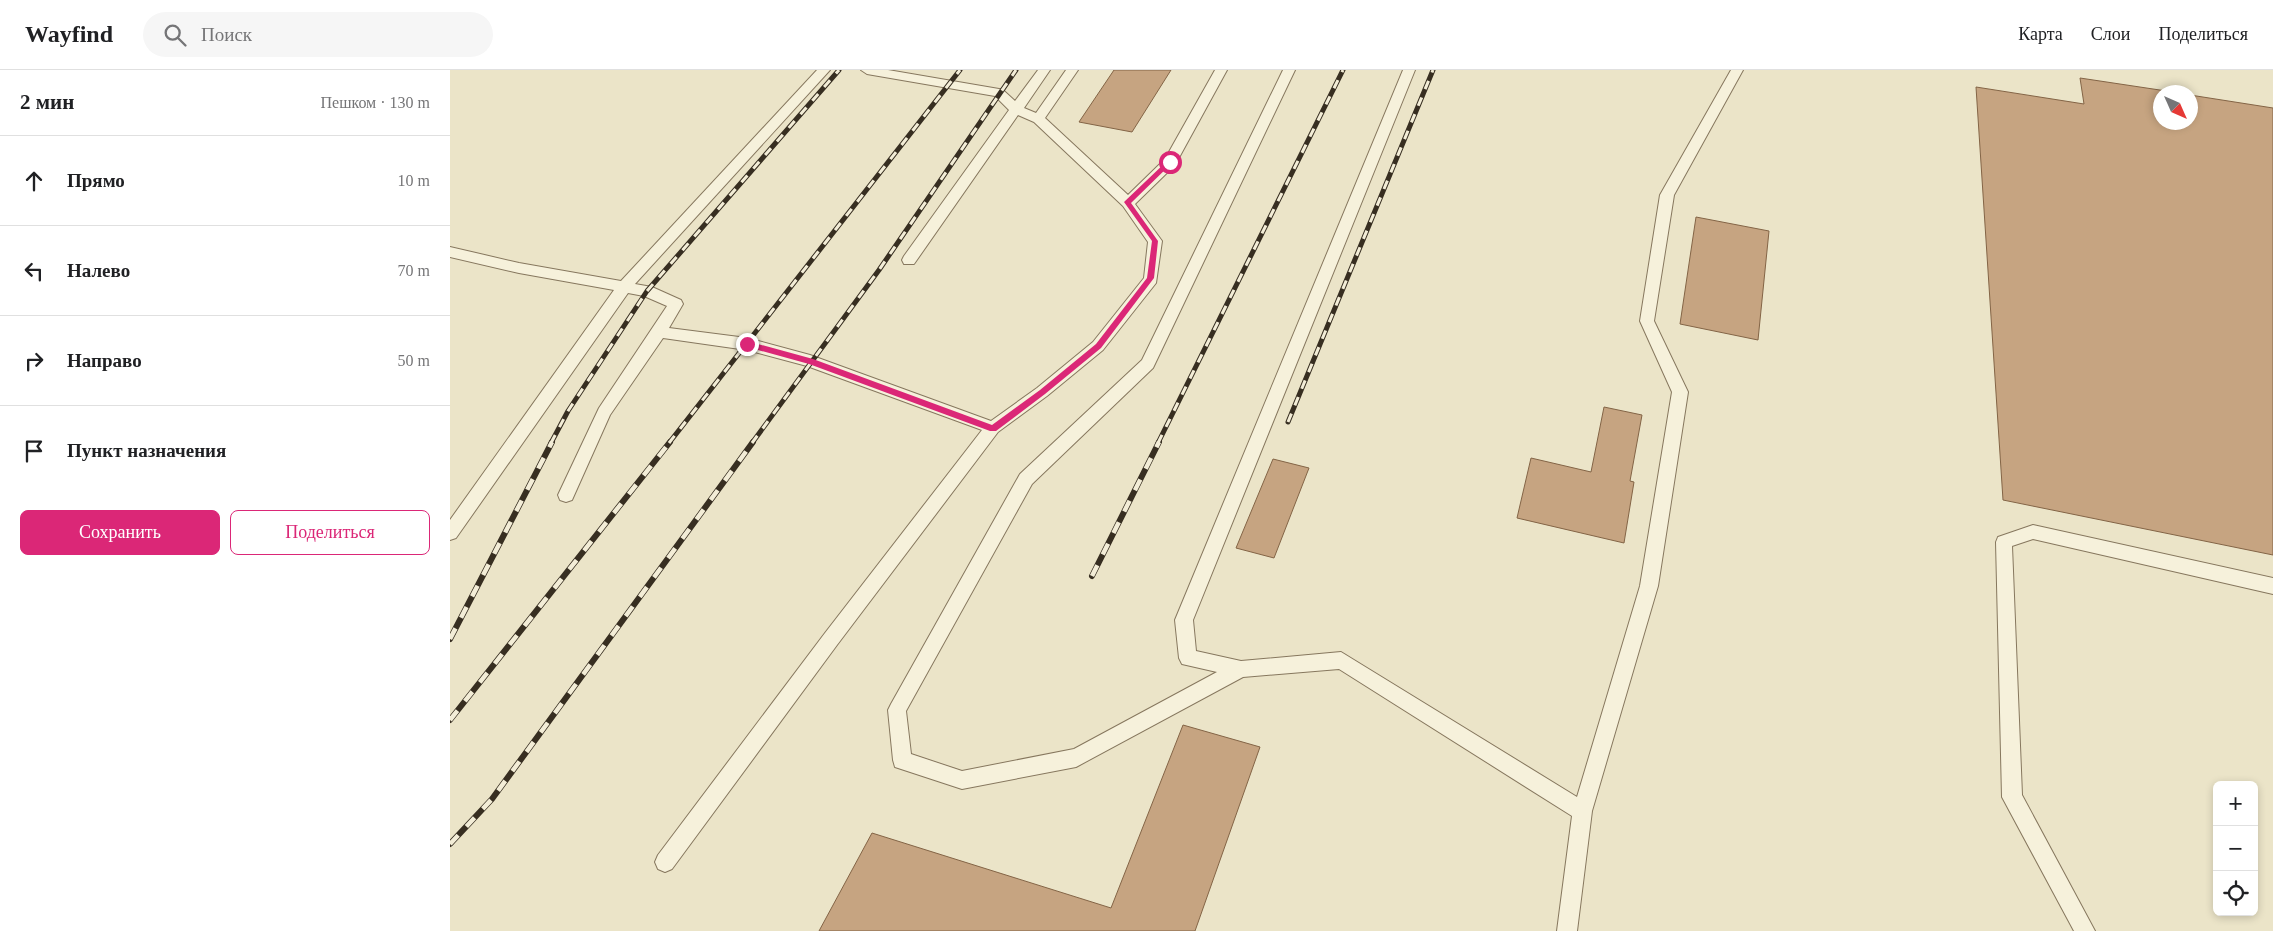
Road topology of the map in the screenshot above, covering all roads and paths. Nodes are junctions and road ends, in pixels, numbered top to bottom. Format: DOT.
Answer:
graph roads {
  1 [pos="824,70"];
  2 [pos="867,70"];
  3 [pos="1044,70"];
  4 [pos="1072,70"];
  5 [pos="1220,70"];
  6 [pos="1288,70"];
  7 [pos="1409,70"];
  8 [pos="1737,70"];
  9 [pos="1016,109"];
  10 [pos="1038,119"];
  11 [pos="1128,202"];
  12 [pos="450,252"];
  13 [pos="909,260"];
  14 [pos="624,287"];
  15 [pos="660,332"];
  16 [pos="993,428"];
  17 [pos="566,496"];
  18 [pos="450,534"];
  19 [pos="2273,586"];
  20 [pos="1241,669"];
  21 [pos="1582,811"];
  22 [pos="665,862"];
  23 [pos="1567,931"];
  24 [pos="2085,931"];
  1 -- 14 [label="lane"];
  2 -- 9 [label="lane"];
  3 -- 9 [label="lane"];
  4 -- 10 [label="lane"];
  5 -- 11 [label="lane"];
  6 -- 20 [label="lane"];
  7 -- 20 [label="lane"];
  8 -- 21 [label="lane"];
  9 -- 10 [label="lane"];
  9 -- 13 [label="lane"];
  10 -- 11 [label="lane"];
  11 -- 16 [label="lane"];
  12 -- 14 [label="lane"];
  14 -- 15 [label="lane"];
  14 -- 18 [label="lane"];
  15 -- 16 [label="lane"];
  15 -- 17 [label="lane"];
  16 -- 22 [label="lane"];
  19 -- 24 [label="lane"];
  20 -- 21 [label="lane"];
  21 -- 23 [label="lane"];
}
